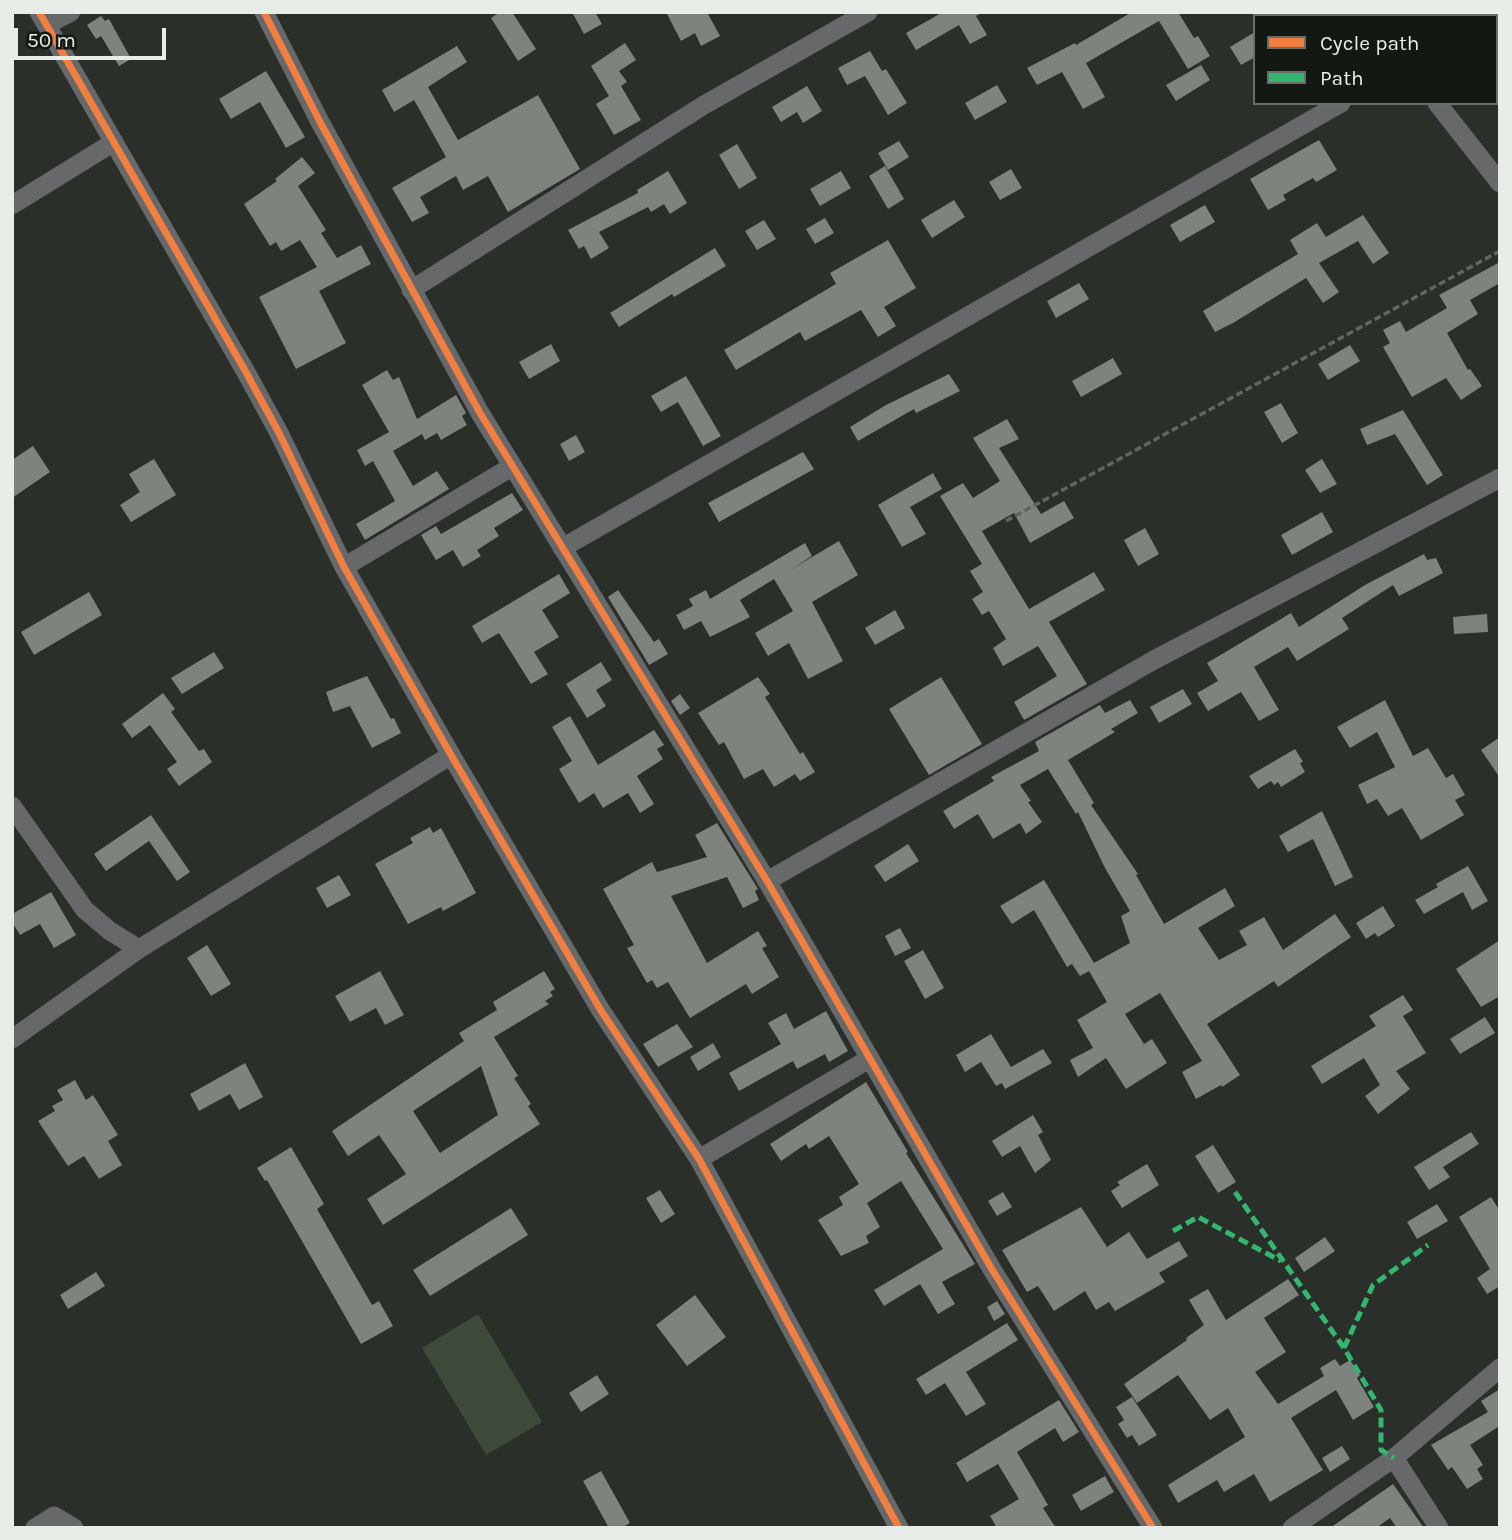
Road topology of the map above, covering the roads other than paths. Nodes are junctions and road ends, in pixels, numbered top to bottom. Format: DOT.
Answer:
graph roads {
  1 [pos="71,12"];
  2 [pos="264,12"];
  3 [pos="868,12"];
  4 [pos="44,18"];
  5 [pos="1337,105"];
  6 [pos="1439,105"];
  7 [pos="114,142"];
  8 [pos="1500,183"];
  9 [pos="12,205"];
  10 [pos="411,290"];
  11 [pos="513,466"];
  12 [pos="1500,478"];
  13 [pos="562,548"];
  14 [pos="344,567"];
  15 [pos="451,755"];
  16 [pos="12,806"];
  17 [pos="767,881"];
  18 [pos="139,949"];
  19 [pos="12,1039"];
  20 [pos="869,1059"];
  21 [pos="699,1159"];
  22 [pos="1500,1368"];
  23 [pos="1394,1458"];
  24 [pos="35,1528"];
  25 [pos="74,1528"];
  26 [pos="899,1528"];
  27 [pos="1153,1528"];
  28 [pos="1292,1528"];
  29 [pos="1439,1528"];
  1 -- 4 [label="street"];
  2 -- 10 [label="street"];
  3 -- 10 [label="street"];
  4 -- 7 [label="street"];
  5 -- 13 [label="street"];
  6 -- 8 [label="street"];
  7 -- 9 [label="street"];
  7 -- 14 [label="street"];
  10 -- 11 [label="street"];
  11 -- 13 [label="street"];
  11 -- 14 [label="street"];
  12 -- 17 [label="street"];
  13 -- 17 [label="street"];
  14 -- 15 [label="street"];
  15 -- 18 [label="street"];
  15 -- 21 [label="street"];
  16 -- 18 [label="street"];
  17 -- 20 [label="street"];
  18 -- 19 [label="street"];
  20 -- 21 [label="street"];
  20 -- 27 [label="street"];
  21 -- 26 [label="street"];
  22 -- 23 [label="street"];
  23 -- 28 [label="street"];
  23 -- 29 [label="street"];
  24 -- 25 [label="street"];
}
